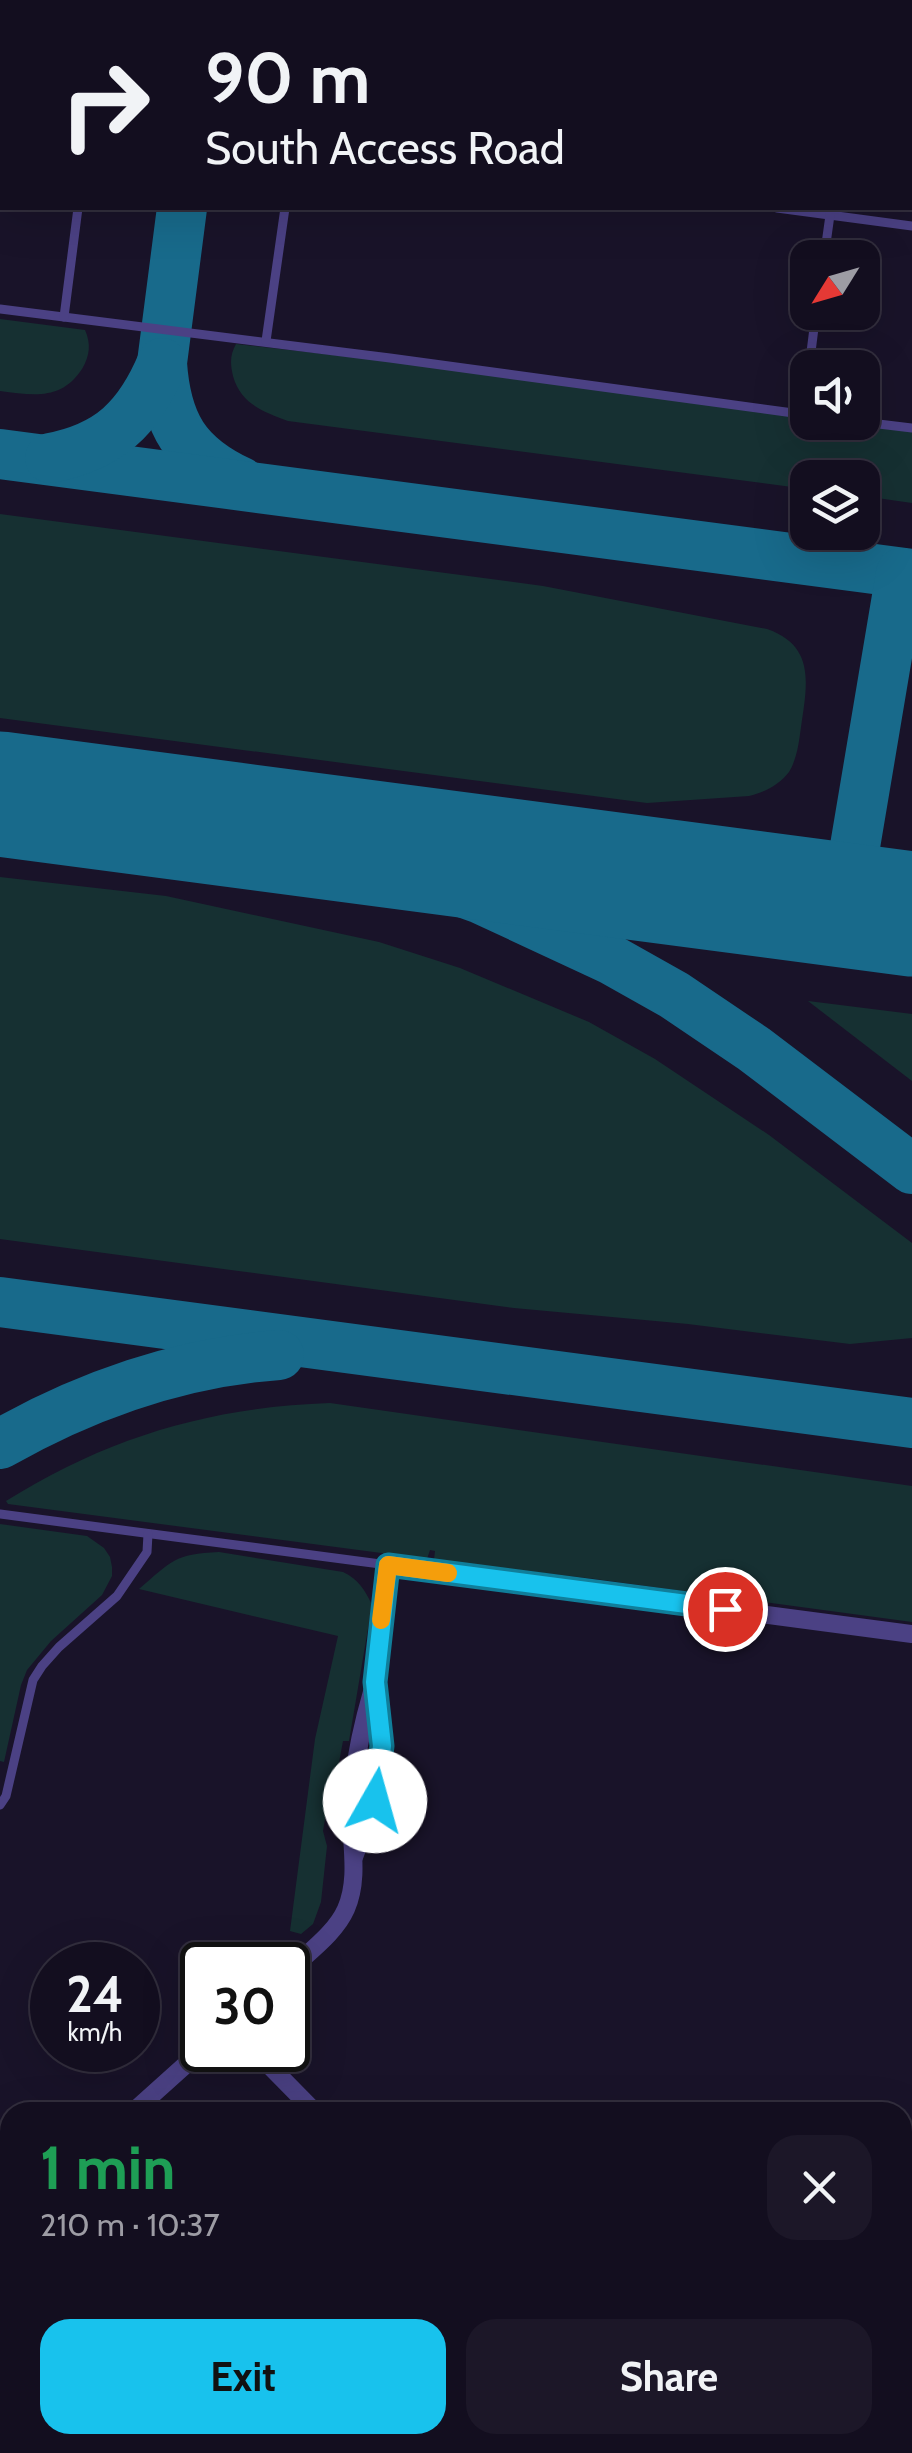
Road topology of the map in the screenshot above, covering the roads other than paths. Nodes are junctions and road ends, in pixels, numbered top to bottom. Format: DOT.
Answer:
graph roads {
  1 [pos="78,210"];
  2 [pos="285,210"];
  3 [pos="830,211"];
  4 [pos="912,226"];
  5 [pos="826,240"];
  6 [pos="0,308"];
  7 [pos="64,317"];
  8 [pos="266,342"];
  9 [pos="790,412"];
  10 [pos="880,424"];
  11 [pos="909,427"];
  12 [pos="0,1514"];
  13 [pos="148,1534"];
  14 [pos="388,1565"];
  15 [pos="912,1634"];
  16 [pos="0,1805"];
  17 [pos="310,1950"];
  18 [pos="180,2070"];
  19 [pos="276,2072"];
  20 [pos="144,2102"];
  21 [pos="305,2102"];
  1 -- 7 [label="lane"];
  2 -- 8 [label="lane"];
  3 -- 4 [label="lane"];
  3 -- 5 [label="lane"];
  6 -- 7 [label="lane"];
  7 -- 8 [label="lane"];
  8 -- 9 [label="lane"];
  10 -- 11 [label="lane"];
  12 -- 13 [label="lane"];
  13 -- 14 [label="lane"];
  13 -- 16 [label="lane"];
  14 -- 15 [label="street"];
  14 -- 17 [label="street"];
  18 -- 20 [label="street"];
  19 -- 21 [label="street"];
}
